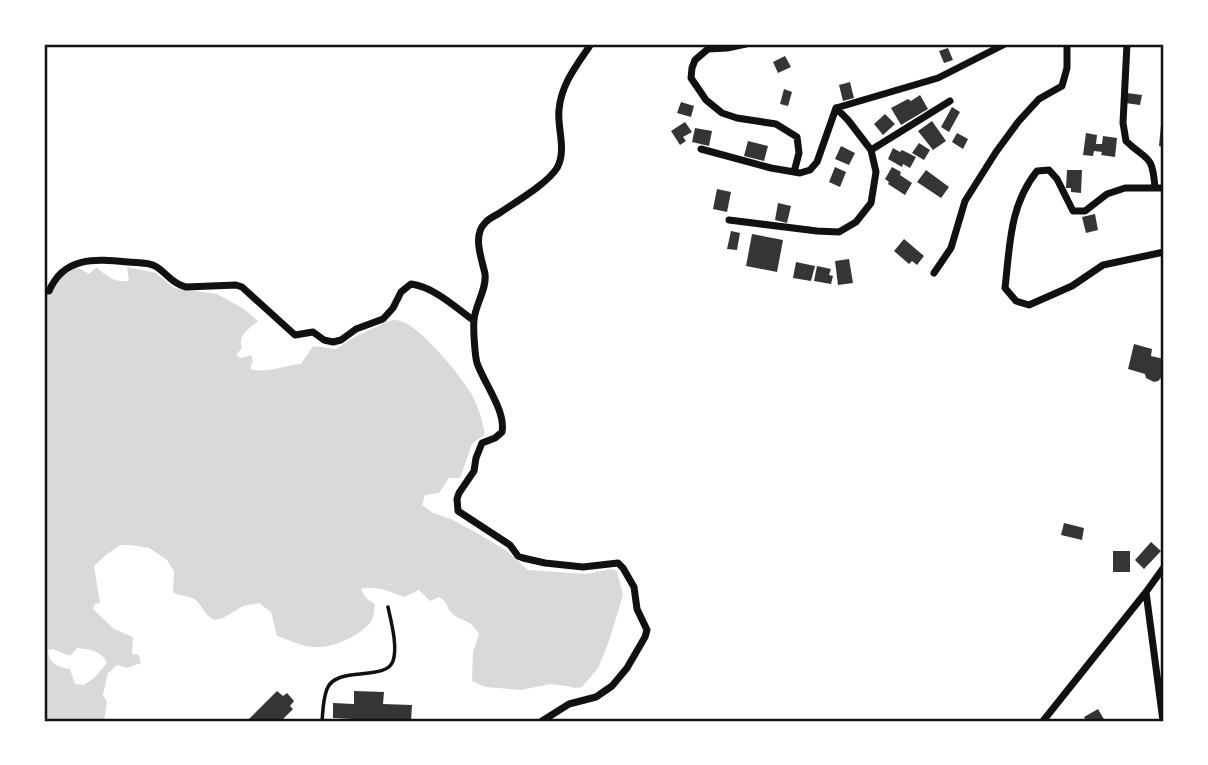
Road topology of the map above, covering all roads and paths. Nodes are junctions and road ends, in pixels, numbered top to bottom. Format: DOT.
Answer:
graph roads {
  1 [pos="592,44"];
  2 [pos="746,44"];
  3 [pos="1005,44"];
  4 [pos="1067,44"];
  5 [pos="1127,44"];
  6 [pos="950,101"];
  7 [pos="836,108"];
  8 [pos="701,149"];
  9 [pos="871,150"];
  10 [pos="794,172"];
  11 [pos="1155,187"];
  12 [pos="1164,188"];
  13 [pos="729,219"];
  14 [pos="1164,252"];
  15 [pos="934,273"];
  16 [pos="44,291"];
  17 [pos="473,320"];
  18 [pos="1164,567"];
  19 [pos="1146,592"];
  20 [pos="388,607"];
  21 [pos="322,721"];
  22 [pos="542,721"];
  23 [pos="1042,721"];
  24 [pos="1163,721"];
  1 -- 17 [label="street"];
  2 -- 10 [label="street"];
  3 -- 7 [label="street"];
  4 -- 15 [label="street"];
  5 -- 11 [label="street"];
  6 -- 9 [label="street"];
  7 -- 9 [label="street"];
  7 -- 10 [label="street"];
  8 -- 10 [label="street"];
  9 -- 13 [label="street"];
  11 -- 12 [label="street"];
  11 -- 14 [label="street"];
  16 -- 17 [label="street"];
  17 -- 22 [label="street"];
  18 -- 19 [label="street"];
  19 -- 23 [label="street"];
  19 -- 24 [label="street"];
  20 -- 21 [label="lane"];
}
